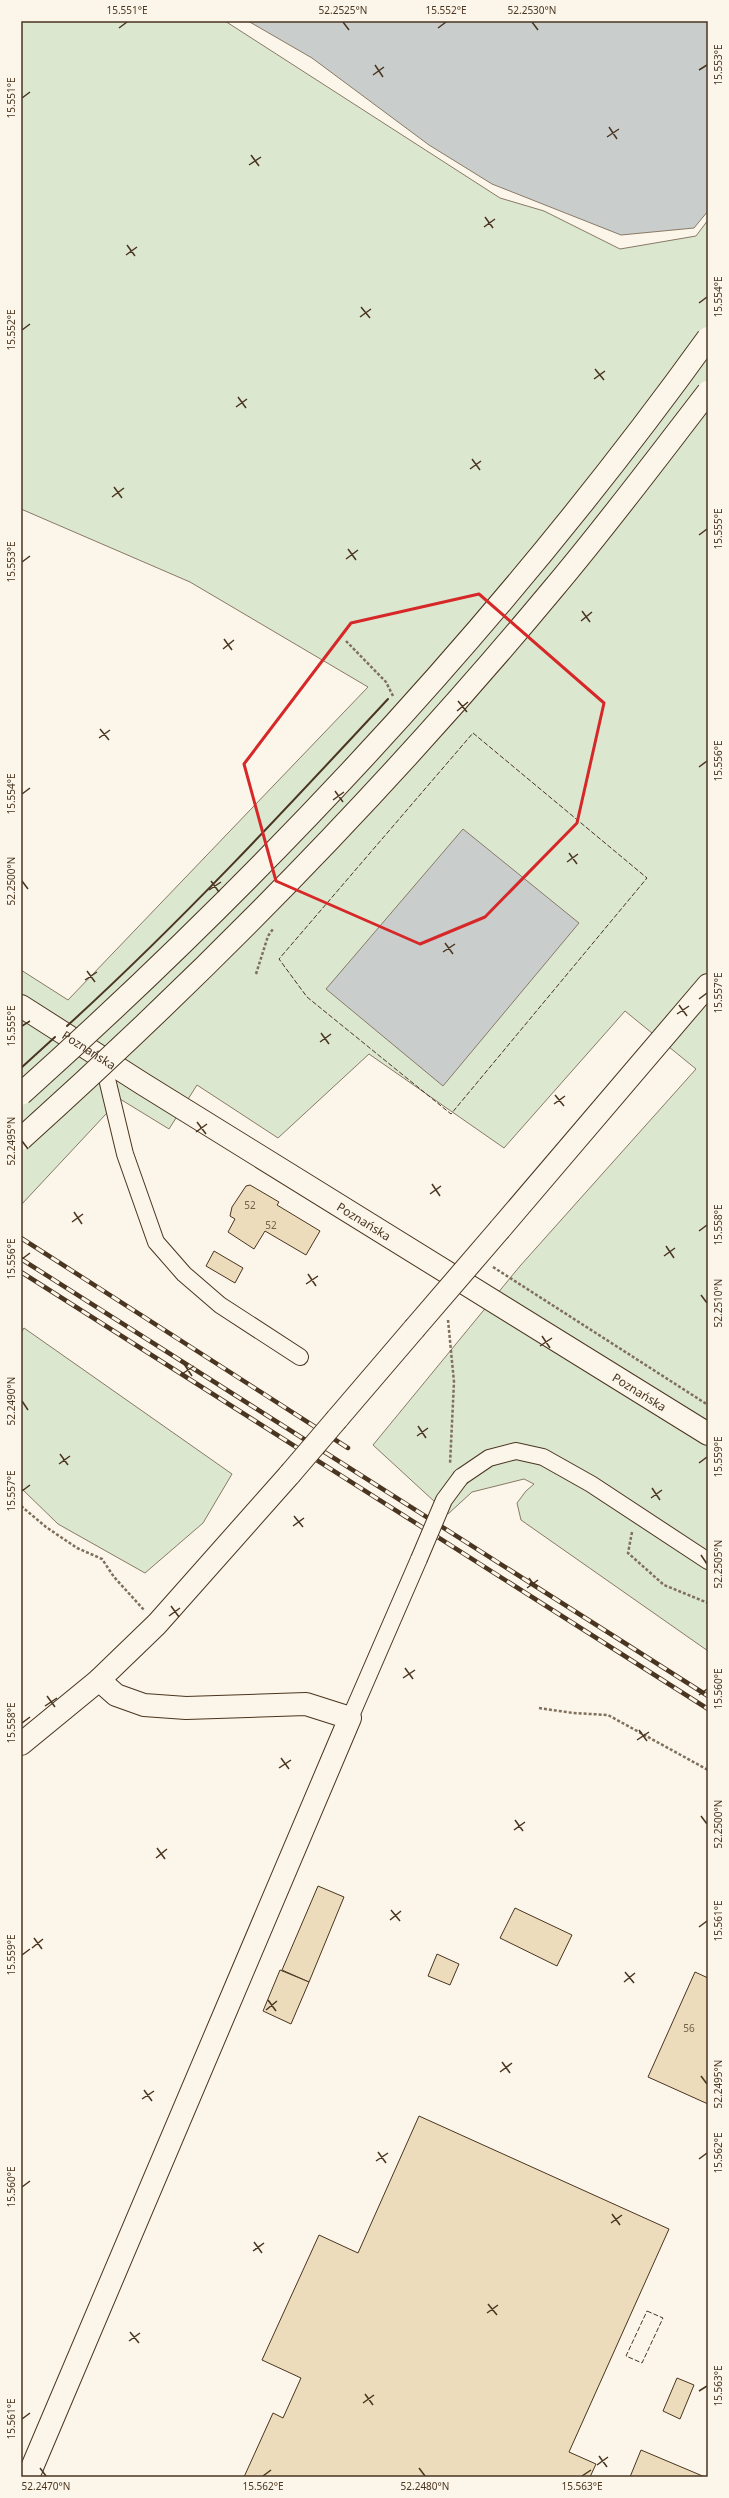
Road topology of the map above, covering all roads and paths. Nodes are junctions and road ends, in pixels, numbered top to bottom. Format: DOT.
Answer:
graph roads {
  1 [pos="708,338"];
  2 [pos="708,392"];
  3 [pos="708,985"];
  4 [pos="21,1006"];
  5 [pos="102,1058"];
  6 [pos="21,1094"];
  7 [pos="21,1139"];
  8 [pos="300,1357"];
  9 [pos="708,1434"];
  10 [pos="21,1506"];
  11 [pos="636,1514"];
  12 [pos="708,1561"];
  13 [pos="708,1603"];
  14 [pos="157,1624"];
  15 [pos="99,1680"];
  16 [pos="539,1708"];
  17 [pos="350,1718"];
  18 [pos="21,1744"];
  19 [pos="708,1770"];
  20 [pos="28,2477"];
  1 -- 6 [label="main road, bridge"];
  2 -- 7 [label="main road, bridge"];
  3 -- 14 [label="main road, bridge"];
  4 -- 5 [label="main road, Poznańska"];
  5 -- 8 [label="street"];
  5 -- 9 [label="main road, Poznańska"];
  10 -- 14 [label="path"];
  11 -- 12 [label="street"];
  11 -- 13 [label="path"];
  11 -- 17 [label="street, bridge"];
  14 -- 15 [label="main road"];
  15 -- 17 [label="main road"];
  15 -- 18 [label="main road"];
  16 -- 19 [label="path"];
  17 -- 20 [label="main road"];
}
